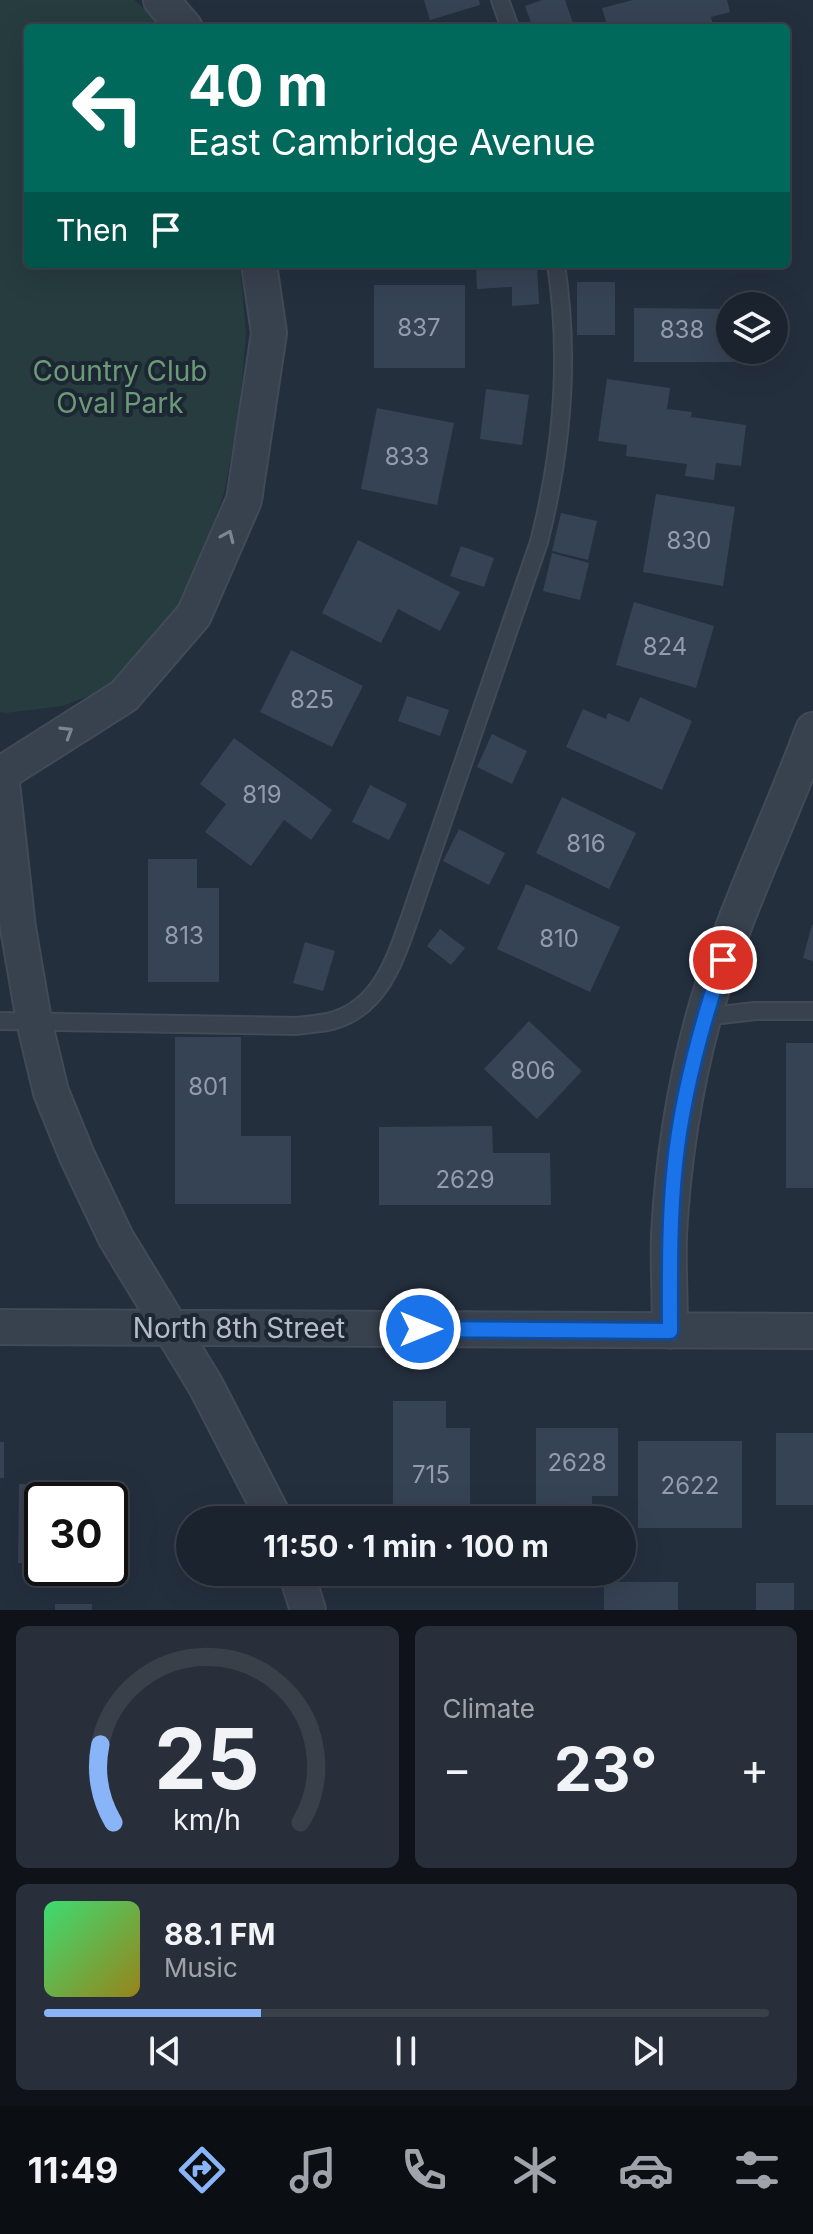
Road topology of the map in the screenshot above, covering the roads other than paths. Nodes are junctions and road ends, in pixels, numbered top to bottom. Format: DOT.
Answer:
graph roads {
  1 [pos="161,0"];
  2 [pos="500,0"];
  3 [pos="182,24"];
  4 [pos="509,24"];
  5 [pos="260,268"];
  6 [pos="556,268"];
  7 [pos="813,730"];
  8 [pos="1,773"];
  9 [pos="813,1011"];
  10 [pos="704,1017"];
  11 [pos="0,1021"];
  12 [pos="34,1021"];
  13 [pos="0,1327"];
  14 [pos="170,1328"];
  15 [pos="670,1331"];
  16 [pos="813,1331"];
  17 [pos="268,1506"];
  18 [pos="300,1586"];
  19 [pos="308,1610"];
  1 -- 3 [label="street"];
  2 -- 4 [label="lane"];
  8 -- 5 [label="street, one-way"];
  6 -- 12 [label="lane"];
  7 -- 10 [label="street"];
  8 -- 12 [label="street"];
  9 -- 10 [label="lane"];
  10 -- 15 [label="street"];
  11 -- 12 [label="lane"];
  12 -- 14 [label="street"];
  13 -- 14 [label="street, North 8th Street"];
  14 -- 15 [label="street, North 8th Street"];
  14 -- 17 [label="street"];
  15 -- 16 [label="street, North 8th Street"];
  18 -- 19 [label="street"];
}
